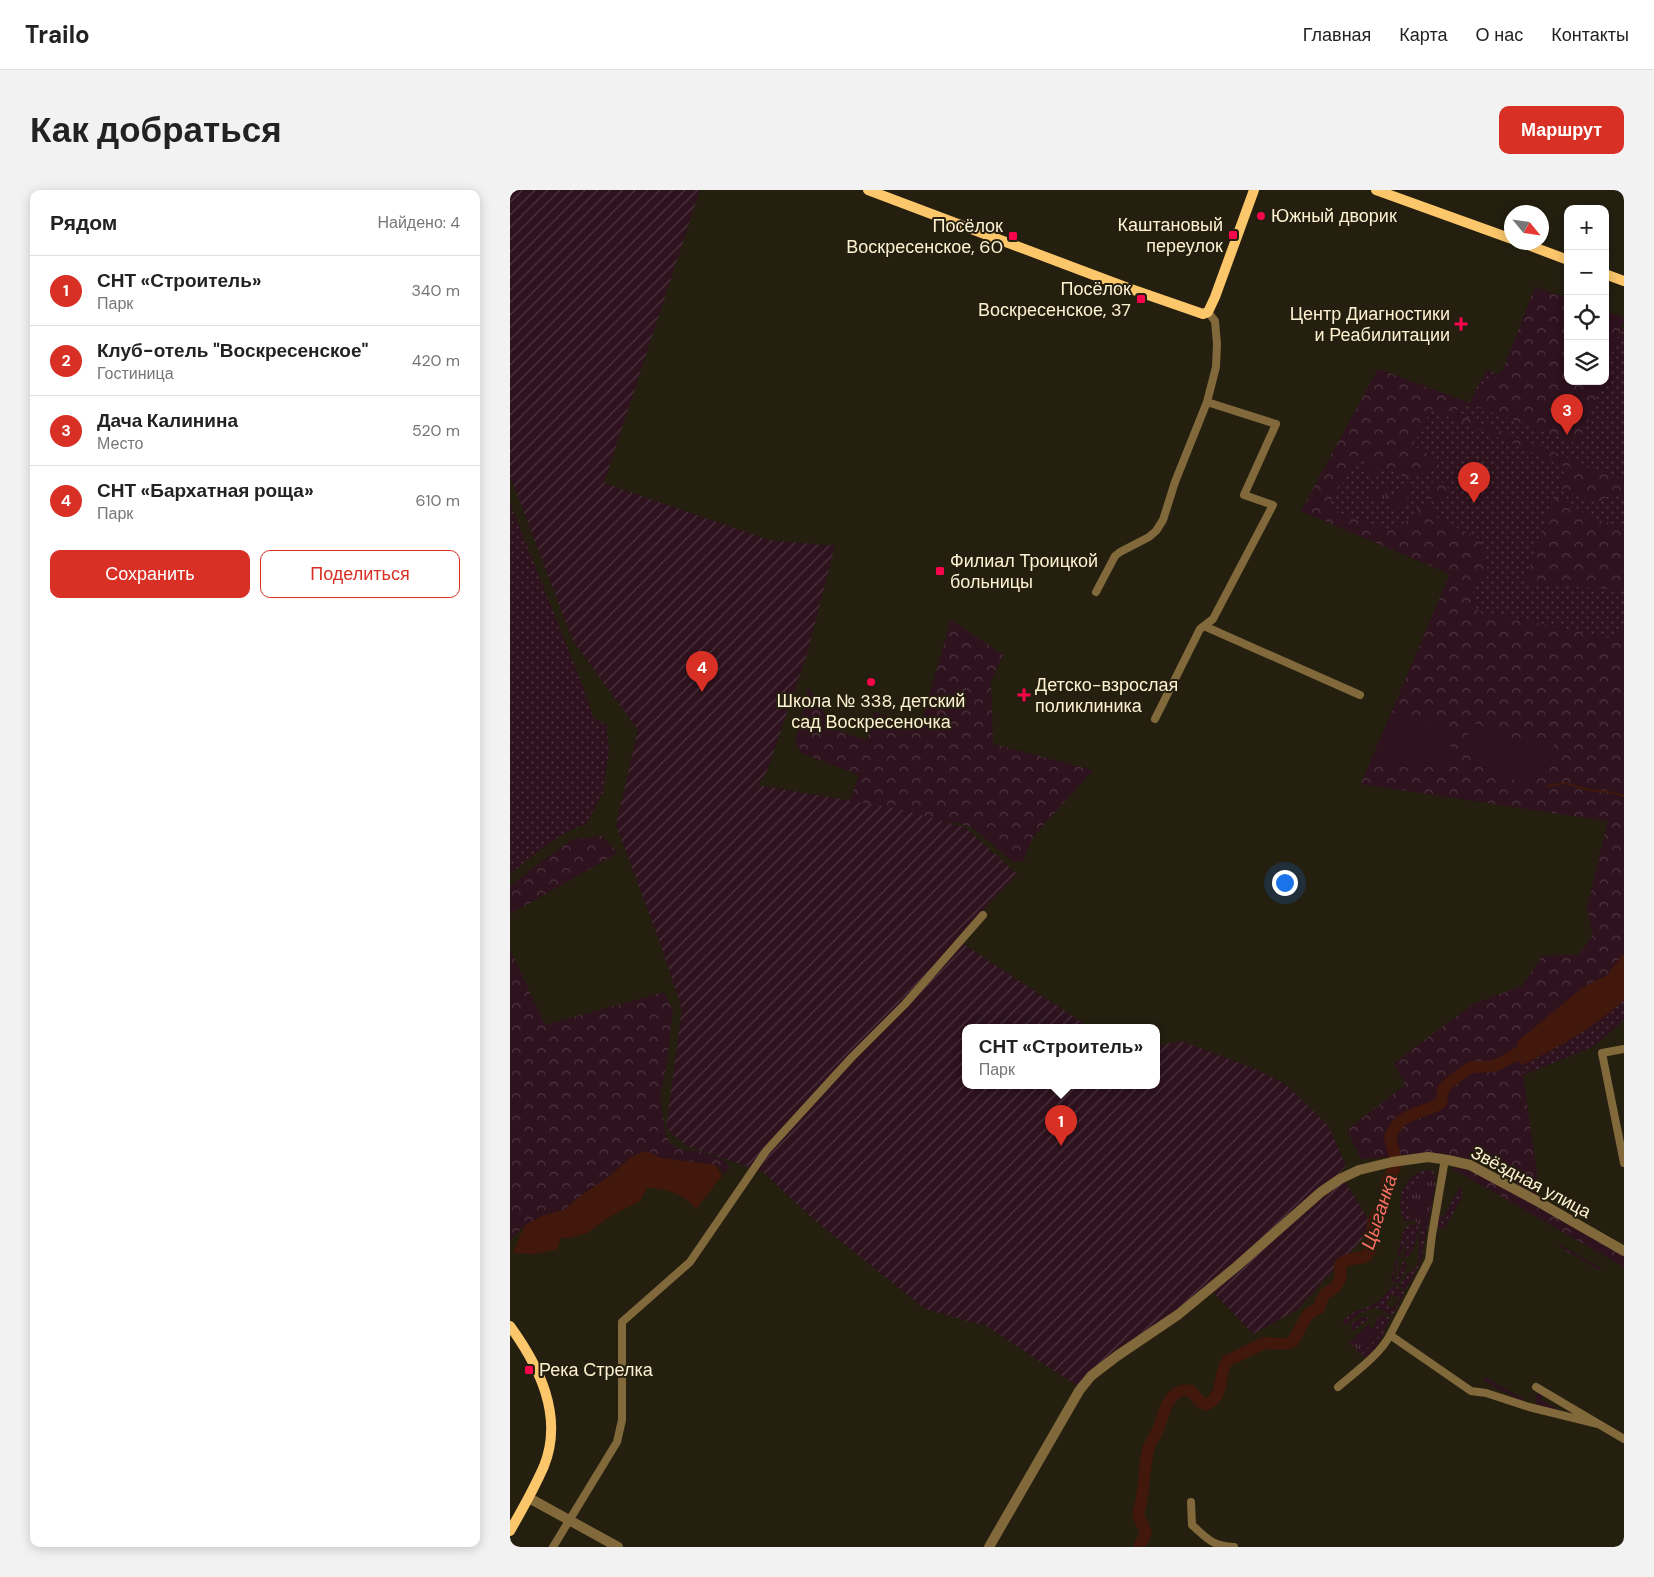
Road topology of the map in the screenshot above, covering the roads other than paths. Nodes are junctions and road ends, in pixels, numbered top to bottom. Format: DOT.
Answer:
graph roads {
  1 [pos="868,190"];
  2 [pos="1254,190"];
  3 [pos="1376,190"];
  4 [pos="1504,237"];
  5 [pos="1541,250"];
  6 [pos="1564,258"];
  7 [pos="1609,275"];
  8 [pos="1624,281"];
  9 [pos="1208,312"];
  10 [pos="1207,402"];
  11 [pos="1096,592"];
  12 [pos="1204,626"];
  13 [pos="1360,695"];
  14 [pos="1155,719"];
  15 [pos="983,915"];
  16 [pos="1624,1049"];
  17 [pos="1445,1159"];
  18 [pos="1624,1163"];
  19 [pos="1624,1251"];
  20 [pos="510,1326"];
  21 [pos="1390,1336"];
  22 [pos="1338,1387"];
  23 [pos="1536,1387"];
  24 [pos="1598,1424"];
  25 [pos="1624,1439"];
  26 [pos="529,1498"];
  27 [pos="1191,1502"];
  28 [pos="569,1521"];
  29 [pos="510,1531"];
  30 [pos="553,1547"];
  31 [pos="618,1547"];
  32 [pos="989,1547"];
  33 [pos="1234,1547"];
  1 -- 9 [label="main road"];
  2 -- 9 [label="main road"];
  3 -- 4 [label="main road"];
  5 -- 6 [label="main road"];
  7 -- 8 [label="main road"];
  9 -- 10 [label="street"];
  10 -- 11 [label="street"];
  10 -- 12 [label="street"];
  12 -- 13 [label="street"];
  12 -- 14 [label="street"];
  15 -- 28 [label="street"];
  16 -- 18 [label="street"];
  17 -- 19 [label="street, Звёздная улица"];
  17 -- 21 [label="street"];
  17 -- 32 [label="street, Звёздная улица"];
  20 -- 26 [label="main road"];
  21 -- 22 [label="street"];
  21 -- 24 [label="street"];
  23 -- 24 [label="street"];
  24 -- 25 [label="street"];
  26 -- 28 [label="street"];
  26 -- 29 [label="main road"];
  27 -- 33 [label="street"];
  28 -- 30 [label="street"];
  28 -- 31 [label="street"];
}
